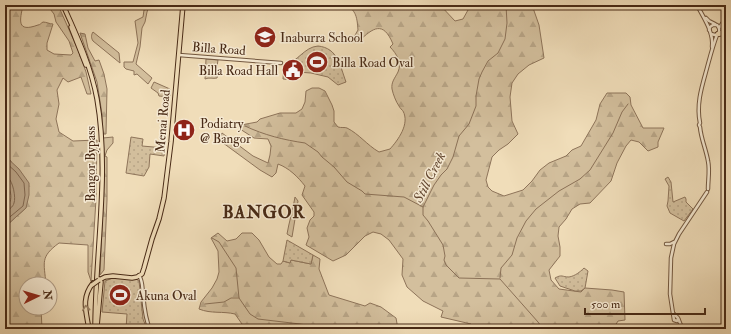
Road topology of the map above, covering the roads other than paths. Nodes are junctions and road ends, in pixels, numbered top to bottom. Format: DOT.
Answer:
graph roads {
  1 [pos="62,5"];
  2 [pos="183,5"];
  3 [pos="698,5"];
  4 [pos="726,18"];
  5 [pos="715,24"];
  6 [pos="719,28"];
  7 [pos="710,32"];
  8 [pos="726,32"];
  9 [pos="718,34"];
  10 [pos="180,42"];
  11 [pos="178,49"];
  12 [pos="179,55"];
  13 [pos="191,56"];
  14 [pos="710,56"];
  15 [pos="177,62"];
  16 [pos="281,63"];
  17 [pos="675,240"];
  18 [pos="666,244"];
  19 [pos="139,275"];
  20 [pos="111,276"];
  21 [pos="99,279"];
  22 [pos="101,290"];
  23 [pos="682,328"];
  24 [pos="89,329"];
  25 [pos="95,329"];
  26 [pos="150,329"];
  1 -- 25 [label="main road, Bangor Bypass"];
  2 -- 10 [label="main road, Menai Road"];
  2 -- 11 [label="main road, Menai Road"];
  3 -- 5 [label="street"];
  3 -- 7 [label="street"];
  4 -- 5 [label="street"];
  4 -- 6 [label="street"];
  5 -- 6 [label="street"];
  5 -- 7 [label="street"];
  6 -- 9 [label="street"];
  7 -- 9 [label="street"];
  7 -- 14 [label="street"];
  8 -- 9 [label="highway"];
  9 -- 14 [label="street"];
  10 -- 12 [label="main road, Menai Road"];
  10 -- 13 [label="street"];
  11 -- 12 [label="main road, Menai Road"];
  11 -- 15 [label="main road, Menai Road"];
  12 -- 13 [label="street, Billa Road"];
  12 -- 15 [label="main road, Menai Road"];
  13 -- 15 [label="street"];
  13 -- 16 [label="street, Billa Road"];
  14 -- 17 [label="street"];
  15 -- 19 [label="main road, Menai Road"];
  17 -- 18 [label="street"];
  17 -- 23 [label="street"];
  19 -- 20 [label="main road"];
  19 -- 21 [label="main road"];
  19 -- 26 [label="street"];
  20 -- 21 [label="main road"];
  20 -- 22 [label="main road"];
  21 -- 22 [label="main road"];
  24 -- 21 [label="main road, one-way, bridge"];
  22 -- 25 [label="main road"];
}
